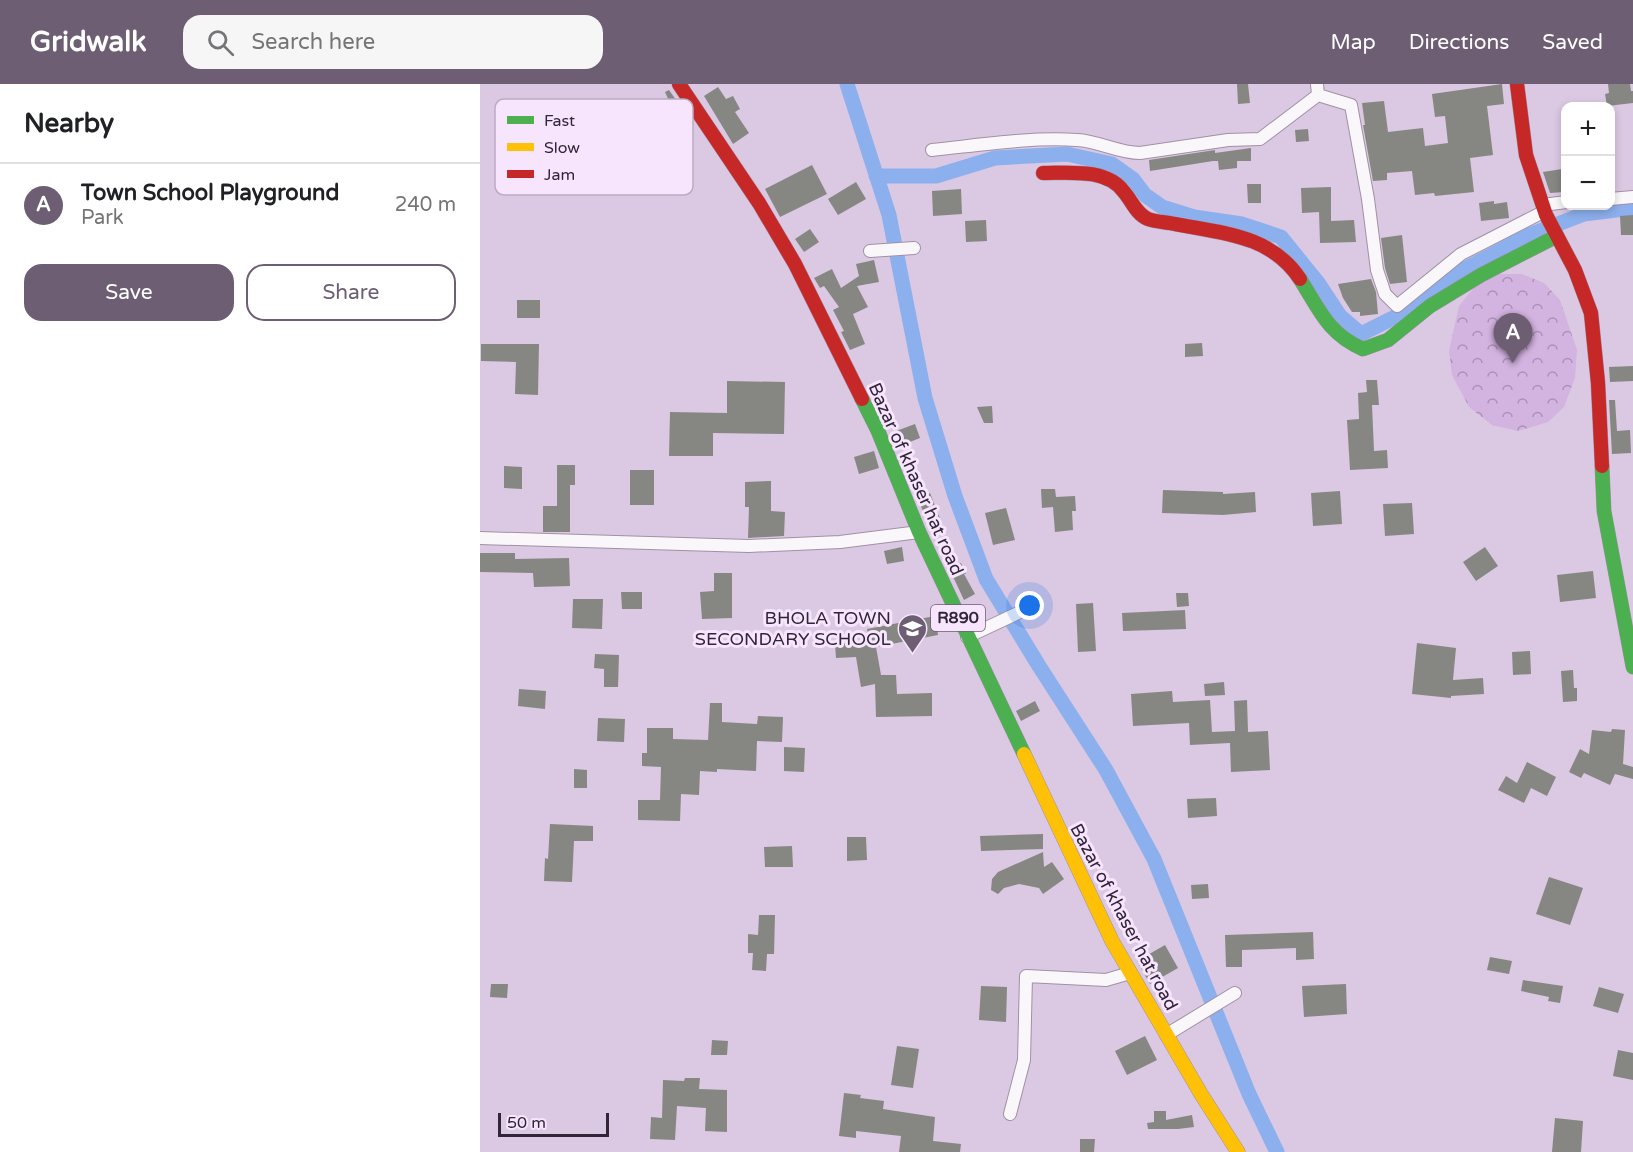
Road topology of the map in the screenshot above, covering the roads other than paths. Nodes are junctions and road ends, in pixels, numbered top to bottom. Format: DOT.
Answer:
graph roads {
  1 [pos="679,84"];
  2 [pos="1517,84"];
  3 [pos="1317,89"];
  4 [pos="689,99"];
  5 [pos="693,105"];
  6 [pos="932,150"];
  7 [pos="1043,173"];
  8 [pos="1633,197"];
  9 [pos="1615,199"];
  10 [pos="1561,204"];
  11 [pos="1545,210"];
  12 [pos="1558,238"];
  13 [pos="914,248"];
  14 [pos="870,251"];
  15 [pos="919,532"];
  16 [pos="480,538"];
  17 [pos="1017,612"];
  18 [pos="967,637"];
  19 [pos="1633,667"];
  20 [pos="1130,974"];
  21 [pos="1235,993"];
  22 [pos="1166,1035"];
  23 [pos="1010,1114"];
  24 [pos="1238,1152"];
  1 -- 4 [label="main road, Bazar of khaser hat road / R890"];
  2 -- 11 [label="main road"];
  3 -- 6 [label="street"];
  3 -- 11 [label="street"];
  5 -- 15 [label="main road, Bazar of khaser hat road / R890"];
  7 -- 12 [label="main road"];
  8 -- 9 [label="street"];
  10 -- 11 [label="street"];
  11 -- 12 [label="main road"];
  12 -- 19 [label="main road"];
  13 -- 14 [label="street"];
  15 -- 16 [label="street"];
  15 -- 18 [label="main road, Bazar of khaser hat road / R890"];
  17 -- 18 [label="street"];
  18 -- 20 [label="main road, Bazar of khaser hat road / R890"];
  20 -- 22 [label="main road, Bazar of khaser hat road / R890"];
  20 -- 23 [label="street"];
  21 -- 22 [label="street"];
  22 -- 24 [label="main road, Bazar of khaser hat road / R890"];
}
